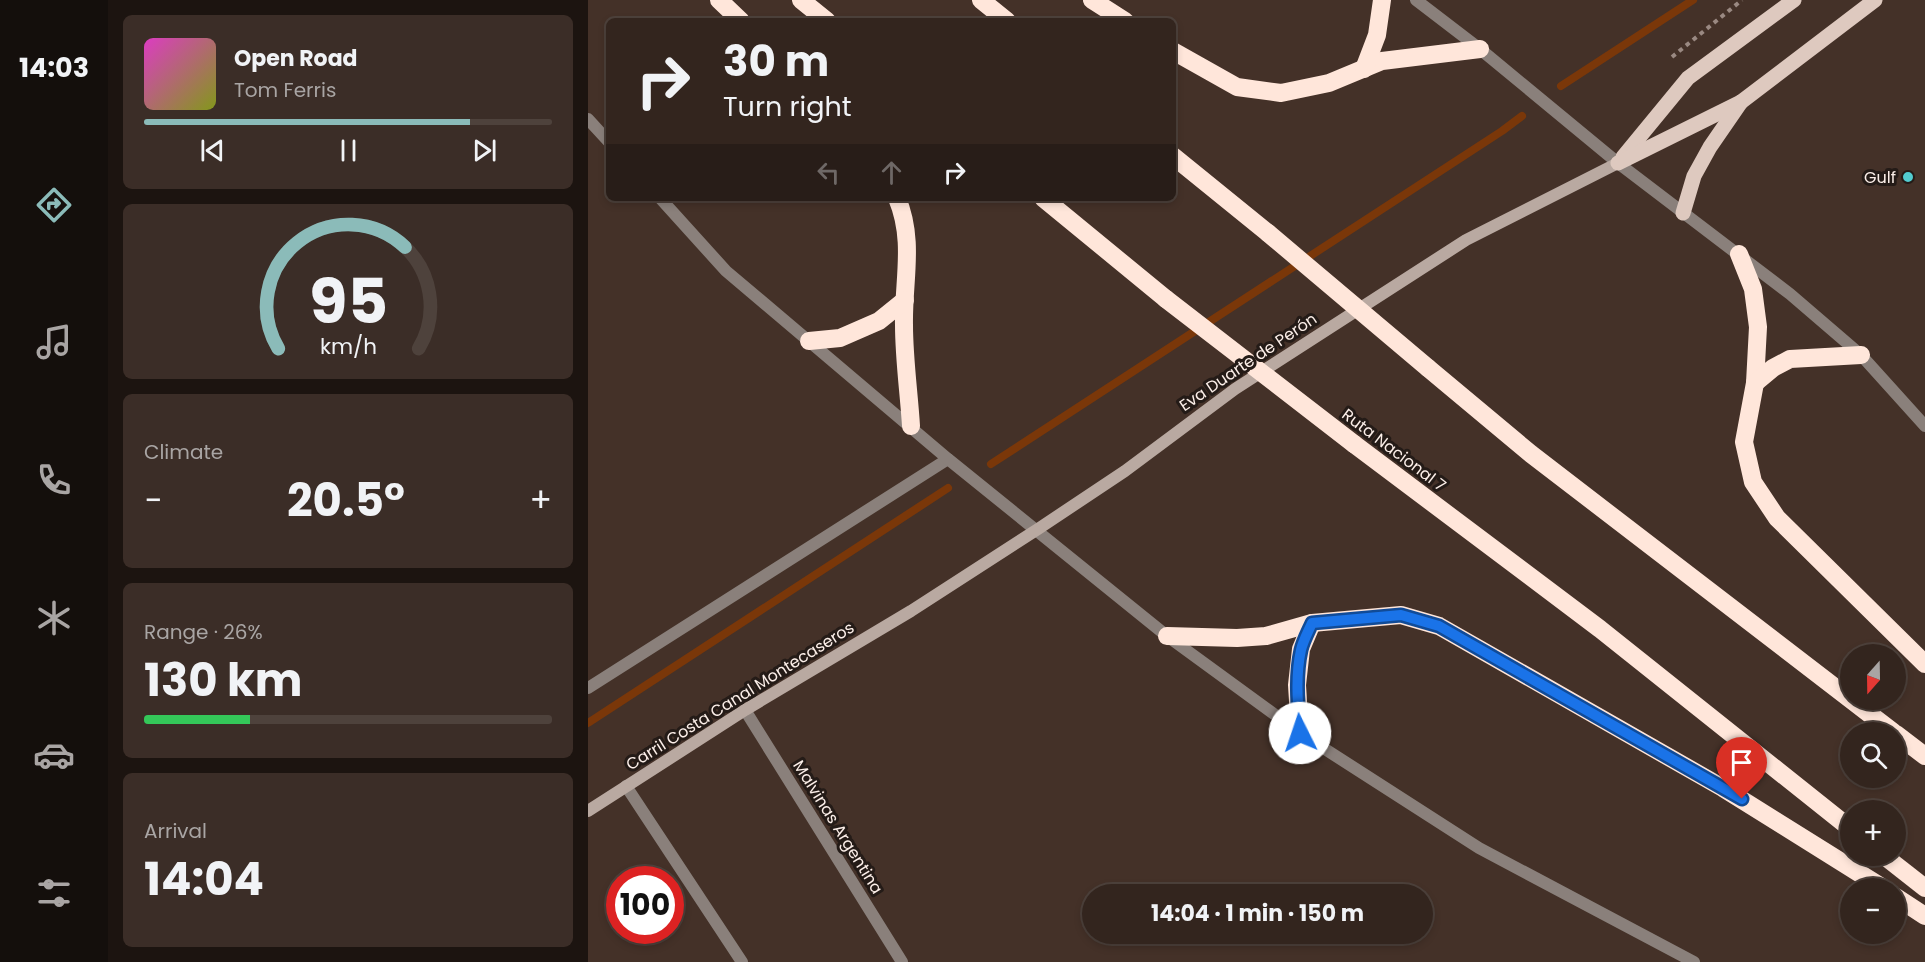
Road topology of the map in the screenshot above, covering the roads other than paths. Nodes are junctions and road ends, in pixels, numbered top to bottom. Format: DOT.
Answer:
graph roads {
  1 [pos="719,0"];
  2 [pos="801,0"];
  3 [pos="981,0"];
  4 [pos="1092,0"];
  5 [pos="1382,0"];
  6 [pos="1416,0"];
  7 [pos="1794,0"];
  8 [pos="1875,0"];
  9 [pos="738,18"];
  10 [pos="823,18"];
  11 [pos="1003,18"];
  12 [pos="1120,18"];
  13 [pos="1480,50"];
  14 [pos="1176,53"];
  15 [pos="1364,69"];
  16 [pos="1741,102"];
  17 [pos="588,119"];
  18 [pos="606,139"];
  19 [pos="1176,158"];
  20 [pos="1618,163"];
  21 [pos="663,201"];
  22 [pos="898,201"];
  23 [pos="1047,201"];
  24 [pos="1683,213"];
  25 [pos="1739,254"];
  26 [pos="905,300"];
  27 [pos="809,340"];
  28 [pos="1861,355"];
  29 [pos="1755,383"];
  30 [pos="911,426"];
  31 [pos="1925,426"];
  32 [pos="948,459"];
  33 [pos="1038,529"];
  34 [pos="911,611"];
  35 [pos="1312,623"];
  36 [pos="1167,636"];
  37 [pos="1925,664"];
  38 [pos="588,688"];
  39 [pos="745,710"];
  40 [pos="1881,722"];
  41 [pos="1300,733"];
  42 [pos="1906,741"];
  43 [pos="1925,756"];
  44 [pos="626,786"];
  45 [pos="588,811"];
  46 [pos="1840,820"];
  47 [pos="1898,866"];
  48 [pos="1867,878"];
  49 [pos="1925,888"];
  50 [pos="1906,904"];
  51 [pos="1925,916"];
  52 [pos="742,962"];
  53 [pos="902,962"];
  54 [pos="1695,962"];
  1 -- 9 [label="highway"];
  2 -- 10 [label="highway"];
  3 -- 11 [label="highway"];
  4 -- 12 [label="highway"];
  5 -- 15 [label="highway"];
  6 -- 13 [label="street"];
  7 -- 20 [label="main road, Eva Duarte de Perón"];
  8 -- 16 [label="main road, Eva Duarte de Perón"];
  13 -- 15 [label="highway"];
  13 -- 20 [label="street"];
  14 -- 15 [label="highway"];
  16 -- 20 [label="main road, Eva Duarte de Perón"];
  16 -- 24 [label="main road"];
  17 -- 18 [label="street"];
  19 -- 40 [label="highway, bridge"];
  20 -- 24 [label="street"];
  20 -- 33 [label="main road, Eva Duarte de Perón"];
  21 -- 27 [label="street"];
  22 -- 26 [label="highway"];
  23 -- 46 [label="highway, Ruta Nacional 7, bridge"];
  24 -- 25 [label="street"];
  25 -- 28 [label="street"];
  25 -- 29 [label="highway"];
  26 -- 27 [label="highway"];
  26 -- 30 [label="highway"];
  27 -- 30 [label="street"];
  28 -- 29 [label="highway"];
  28 -- 31 [label="street"];
  29 -- 37 [label="highway"];
  30 -- 32 [label="street"];
  32 -- 33 [label="street"];
  32 -- 38 [label="street"];
  33 -- 34 [label="main road, Eva Duarte de Perón"];
  33 -- 36 [label="street"];
  34 -- 39 [label="main road, Carril Costa Canal Montecaseros"];
  35 -- 36 [label="highway"];
  35 -- 41 [label="highway"];
  35 -- 48 [label="highway"];
  36 -- 41 [label="street"];
  39 -- 44 [label="main road, Carril Costa Canal Montecaseros"];
  39 -- 53 [label="street, Malvinas Argentina"];
  41 -- 54 [label="street"];
  42 -- 43 [label="highway"];
  44 -- 45 [label="main road, Carril Costa Canal Montecaseros"];
  44 -- 52 [label="street"];
  47 -- 49 [label="highway"];
  50 -- 51 [label="highway"];
}
